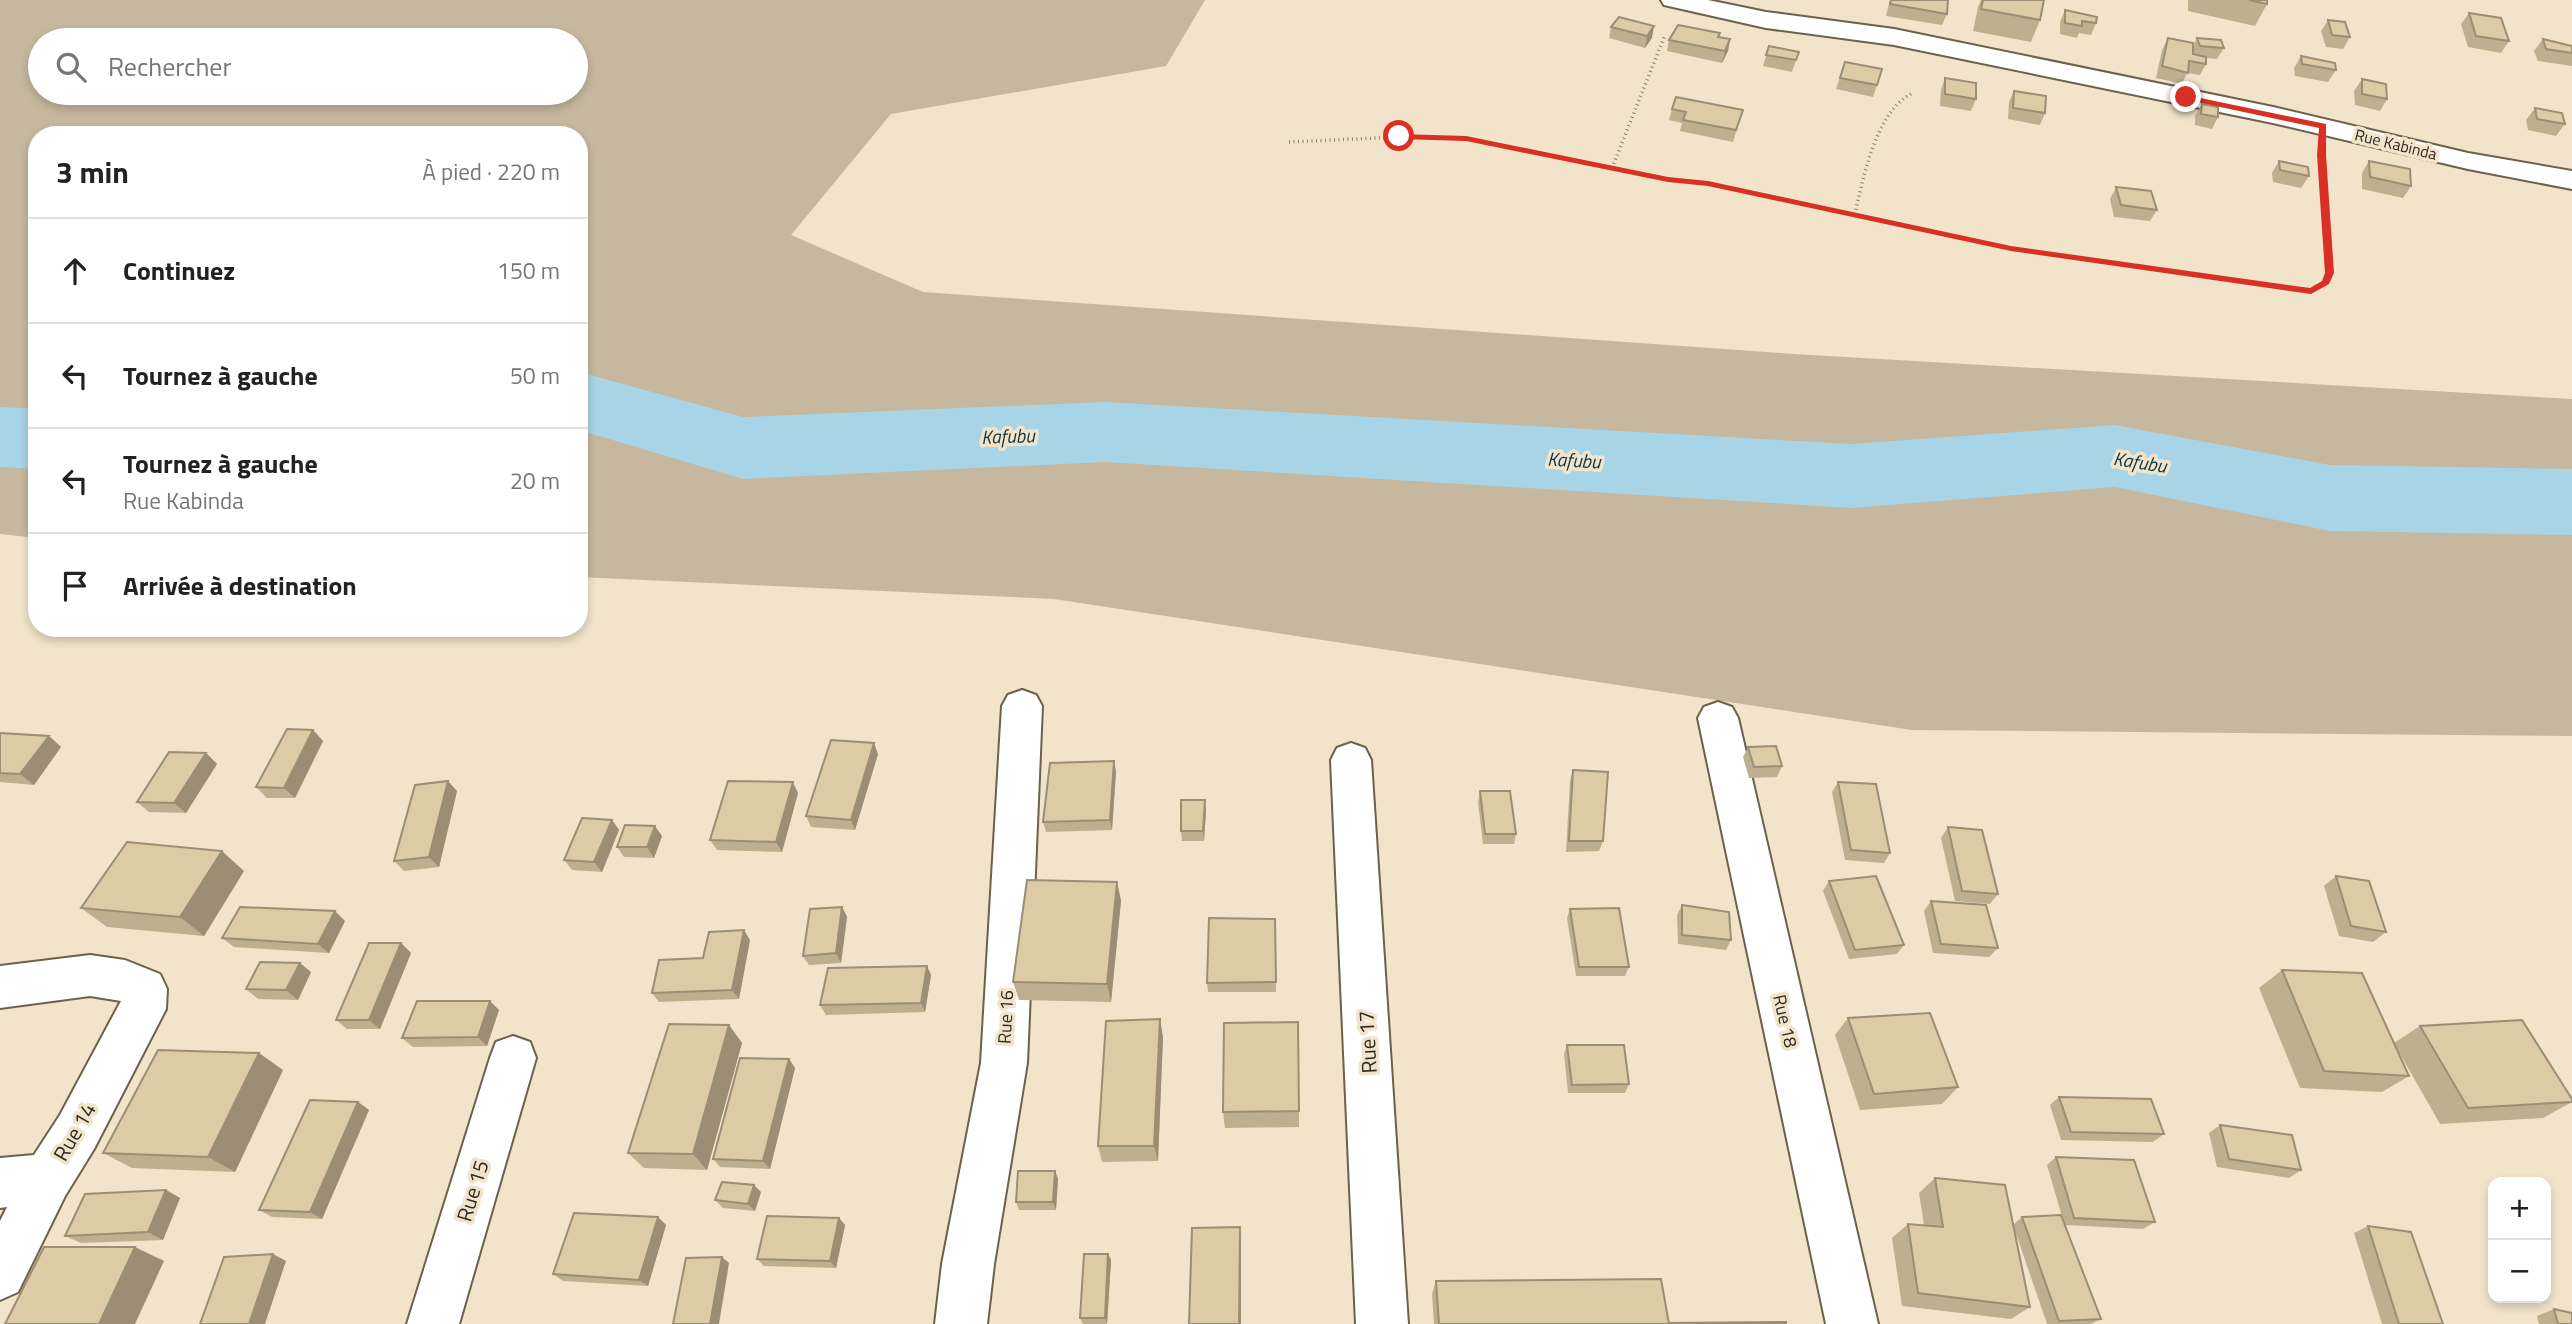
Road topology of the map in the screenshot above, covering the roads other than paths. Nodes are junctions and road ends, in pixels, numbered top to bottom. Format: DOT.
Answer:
graph roads {
  1 [pos="1675,1"];
  2 [pos="2572,180"];
  3 [pos="1022,706"];
  4 [pos="1718,718"];
  5 [pos="1351,760"];
  6 [pos="0,987"];
  7 [pos="513,1058"];
  8 [pos="48,1179"];
  9 [pos="0,1183"];
  10 [pos="0,1274"];
  11 [pos="433,1324"];
  12 [pos="961,1324"];
  13 [pos="1382,1324"];
  14 [pos="1852,1324"];
  1 -- 2 [label="street, Rue Kabinda"];
  3 -- 12 [label="street, Rue 16"];
  4 -- 14 [label="street, Rue 18"];
  5 -- 13 [label="street, Rue 17"];
  6 -- 8 [label="street, Rue 14"];
  7 -- 11 [label="street, Rue 15"];
  8 -- 9 [label="street"];
  8 -- 10 [label="street, Rue 14"];
}
